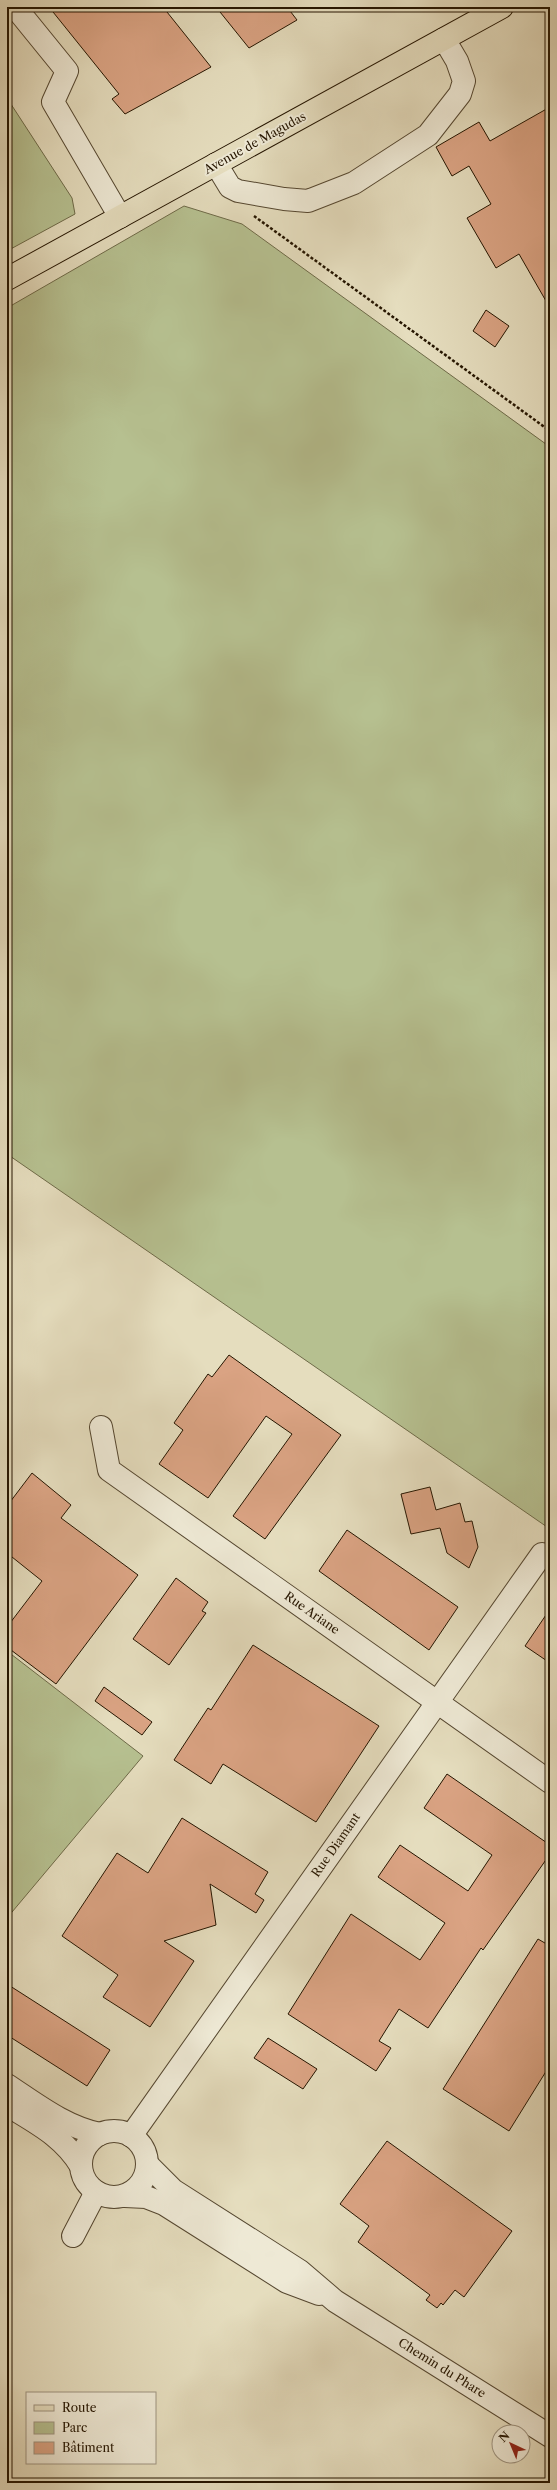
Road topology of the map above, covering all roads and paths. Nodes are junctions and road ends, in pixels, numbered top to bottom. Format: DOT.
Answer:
graph roads {
  1 [pos="15,7"];
  2 [pos="502,7"];
  3 [pos="444,39"];
  4 [pos="216,164"];
  5 [pos="249,212"];
  6 [pos="120,217"];
  7 [pos="7,279"];
  8 [pos="550,431"];
  9 [pos="100,1427"];
  10 [pos="542,1554"];
  11 [pos="437,1702"];
  12 [pos="550,1782"];
  13 [pos="7,2085"];
  14 [pos="7,2105"];
  15 [pos="100,2134"];
  16 [pos="132,2136"];
  17 [pos="147,2164"];
  18 [pos="81,2166"];
  19 [pos="96,2192"];
  20 [pos="125,2196"];
  21 [pos="73,2236"];
  22 [pos="334,2301"];
  23 [pos="550,2436"];
  1 -- 6 [label="street"];
  2 -- 3 [label="main road, Avenue de Magudas"];
  3 -- 4 [label="main road, Avenue de Magudas"];
  3 -- 4 [label="street"];
  4 -- 6 [label="main road, Avenue de Magudas"];
  5 -- 8 [label="path"];
  6 -- 7 [label="main road, Avenue de Magudas"];
  9 -- 11 [label="street, Rue Ariane"];
  10 -- 11 [label="street, Rue Diamant"];
  11 -- 12 [label="street, Rue Ariane"];
  11 -- 16 [label="street, Rue Diamant"];
  13 -- 15 [label="street"];
  14 -- 18 [label="street"];
  15 -- 16 [label="street"];
  15 -- 18 [label="street"];
  16 -- 17 [label="street"];
  17 -- 20 [label="street"];
  17 -- 22 [label="street, Chemin du Phare"];
  18 -- 19 [label="street"];
  19 -- 20 [label="street"];
  19 -- 21 [label="street"];
  20 -- 22 [label="street, Chemin du Phare"];
  22 -- 23 [label="street, Chemin du Phare"];
}
